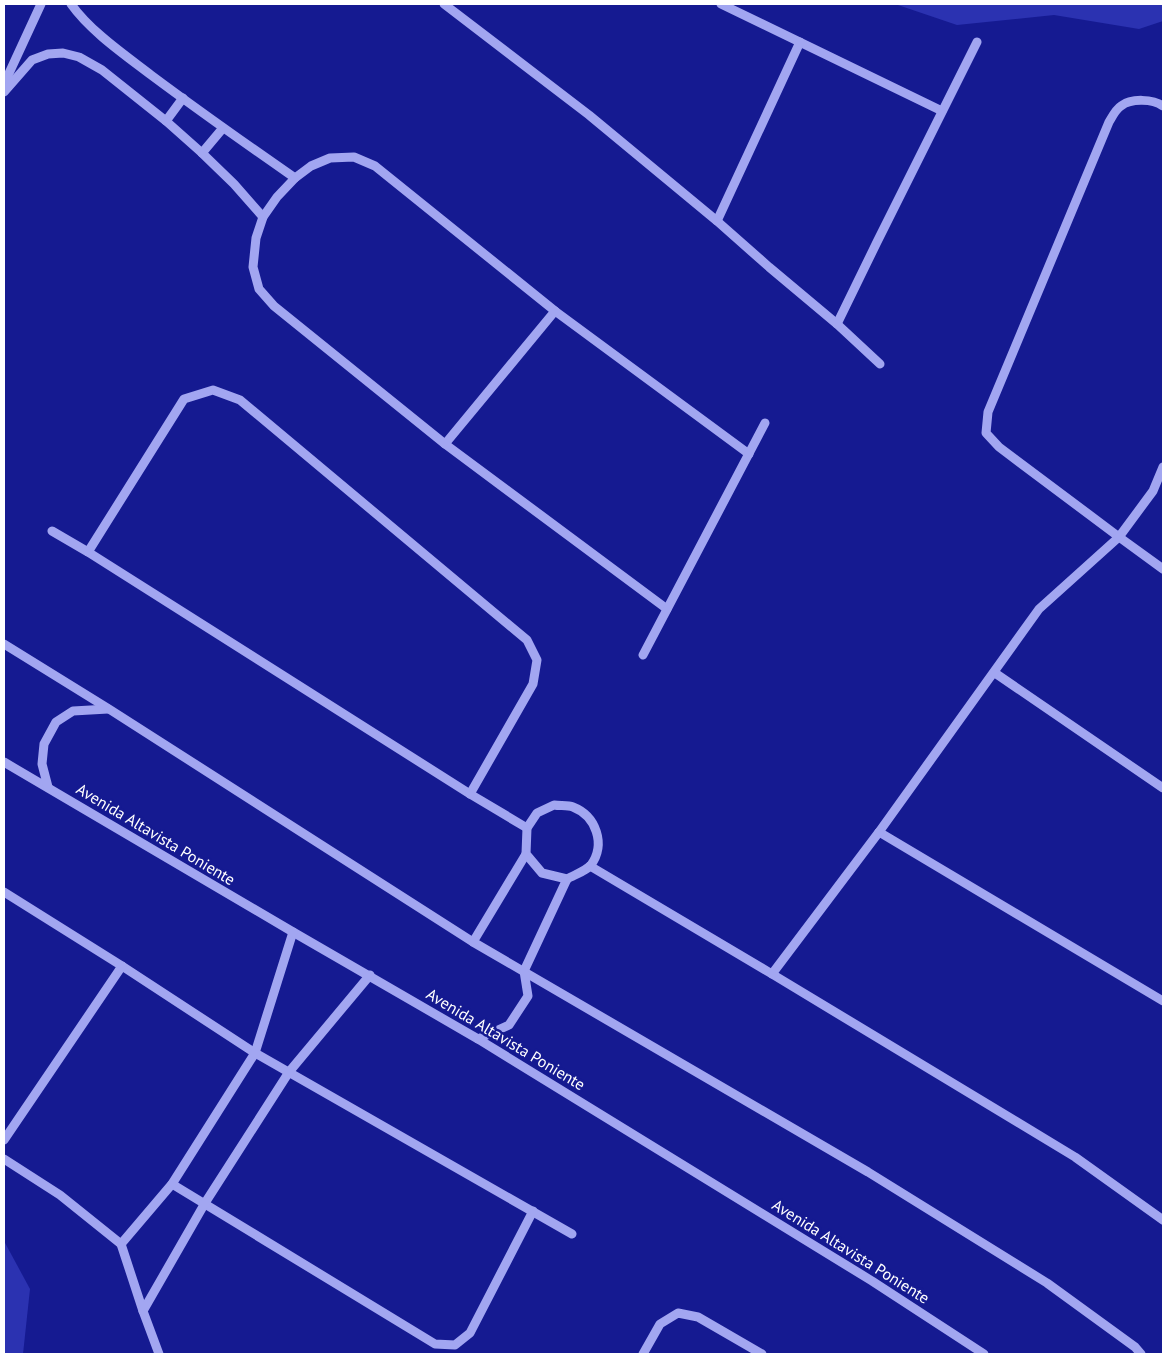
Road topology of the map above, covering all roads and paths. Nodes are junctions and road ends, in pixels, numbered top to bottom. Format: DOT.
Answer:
graph roads {
  1 [pos="41,4"];
  2 [pos="71,4"];
  3 [pos="444,4"];
  4 [pos="721,4"];
  5 [pos="800,42"];
  6 [pos="977,42"];
  7 [pos="4,84"];
  8 [pos="4,92"];
  9 [pos="183,98"];
  10 [pos="1163,106"];
  11 [pos="942,111"];
  12 [pos="166,121"];
  13 [pos="223,128"];
  14 [pos="202,153"];
  15 [pos="295,178"];
  16 [pos="263,217"];
  17 [pos="717,221"];
  18 [pos="555,311"];
  19 [pos="837,324"];
  20 [pos="880,364"];
  21 [pos="765,423"];
  22 [pos="445,444"];
  23 [pos="749,454"];
  24 [pos="1163,467"];
  25 [pos="52,531"];
  26 [pos="1120,537"];
  27 [pos="88,552"];
  28 [pos="1163,568"];
  29 [pos="667,609"];
  30 [pos="4,644"];
  31 [pos="643,655"];
  32 [pos="995,673"];
  33 [pos="109,709"];
  34 [pos="4,762"];
  35 [pos="48,787"];
  36 [pos="1163,788"];
  37 [pos="470,794"];
  38 [pos="527,828"];
  39 [pos="879,832"];
  40 [pos="526,854"];
  41 [pos="590,866"];
  42 [pos="568,878"];
  43 [pos="4,892"];
  44 [pos="293,932"];
  45 [pos="474,942"];
  46 [pos="122,966"];
  47 [pos="524,971"];
  48 [pos="772,974"];
  49 [pos="370,975"];
  50 [pos="1163,1001"];
  51 [pos="478,1039"];
  52 [pos="255,1053"];
  53 [pos="289,1072"];
  54 [pos="4,1140"];
  55 [pos="4,1159"];
  56 [pos="172,1184"];
  57 [pos="205,1204"];
  58 [pos="533,1211"];
  59 [pos="1163,1220"];
  60 [pos="572,1234"];
  61 [pos="121,1244"];
  62 [pos="143,1311"];
  63 [pos="159,1354"];
  64 [pos="643,1354"];
  65 [pos="762,1354"];
  66 [pos="984,1354"];
  67 [pos="1141,1354"];
  1 -- 7 [label="street"];
  2 -- 9 [label="street"];
  3 -- 17 [label="street"];
  4 -- 5 [label="street"];
  5 -- 11 [label="street"];
  5 -- 17 [label="street"];
  6 -- 11 [label="street"];
  8 -- 12 [label="street"];
  9 -- 12 [label="street"];
  9 -- 13 [label="street"];
  10 -- 26 [label="street"];
  11 -- 19 [label="street"];
  12 -- 14 [label="street"];
  13 -- 14 [label="street"];
  13 -- 15 [label="street"];
  14 -- 16 [label="street"];
  15 -- 16 [label="street"];
  15 -- 18 [label="street"];
  16 -- 22 [label="street"];
  17 -- 19 [label="street"];
  18 -- 22 [label="street"];
  18 -- 23 [label="street"];
  19 -- 20 [label="street"];
  21 -- 23 [label="street"];
  22 -- 29 [label="street"];
  23 -- 29 [label="street"];
  24 -- 26 [label="street"];
  25 -- 27 [label="street"];
  26 -- 28 [label="street"];
  26 -- 32 [label="street"];
  27 -- 37 [label="street"];
  27 -- 37 [label="street"];
  29 -- 31 [label="street"];
  30 -- 33 [label="street"];
  32 -- 36 [label="street"];
  32 -- 39 [label="street"];
  33 -- 35 [label="street"];
  33 -- 45 [label="street"];
  34 -- 35 [label="street, Avenida Altavista Poniente"];
  35 -- 44 [label="street, Avenida Altavista Poniente"];
  37 -- 38 [label="street"];
  38 -- 40 [label="street"];
  38 -- 41 [label="street"];
  39 -- 48 [label="street"];
  39 -- 50 [label="street"];
  40 -- 42 [label="street"];
  40 -- 45 [label="street"];
  41 -- 42 [label="street"];
  41 -- 48 [label="street"];
  42 -- 47 [label="street"];
  43 -- 46 [label="street"];
  44 -- 49 [label="street, Avenida Altavista Poniente"];
  44 -- 52 [label="street"];
  45 -- 47 [label="street"];
  46 -- 52 [label="street"];
  46 -- 54 [label="street"];
  47 -- 51 [label="street"];
  47 -- 67 [label="street"];
  48 -- 59 [label="street"];
  49 -- 51 [label="street, Avenida Altavista Poniente"];
  49 -- 53 [label="street"];
  51 -- 66 [label="street, Avenida Altavista Poniente"];
  52 -- 53 [label="street"];
  52 -- 56 [label="street"];
  53 -- 57 [label="street"];
  53 -- 58 [label="street"];
  55 -- 61 [label="street"];
  56 -- 57 [label="street"];
  56 -- 61 [label="street"];
  57 -- 58 [label="street"];
  57 -- 62 [label="street"];
  58 -- 60 [label="street"];
  61 -- 62 [label="street"];
  62 -- 63 [label="street"];
  64 -- 65 [label="street"];
}
